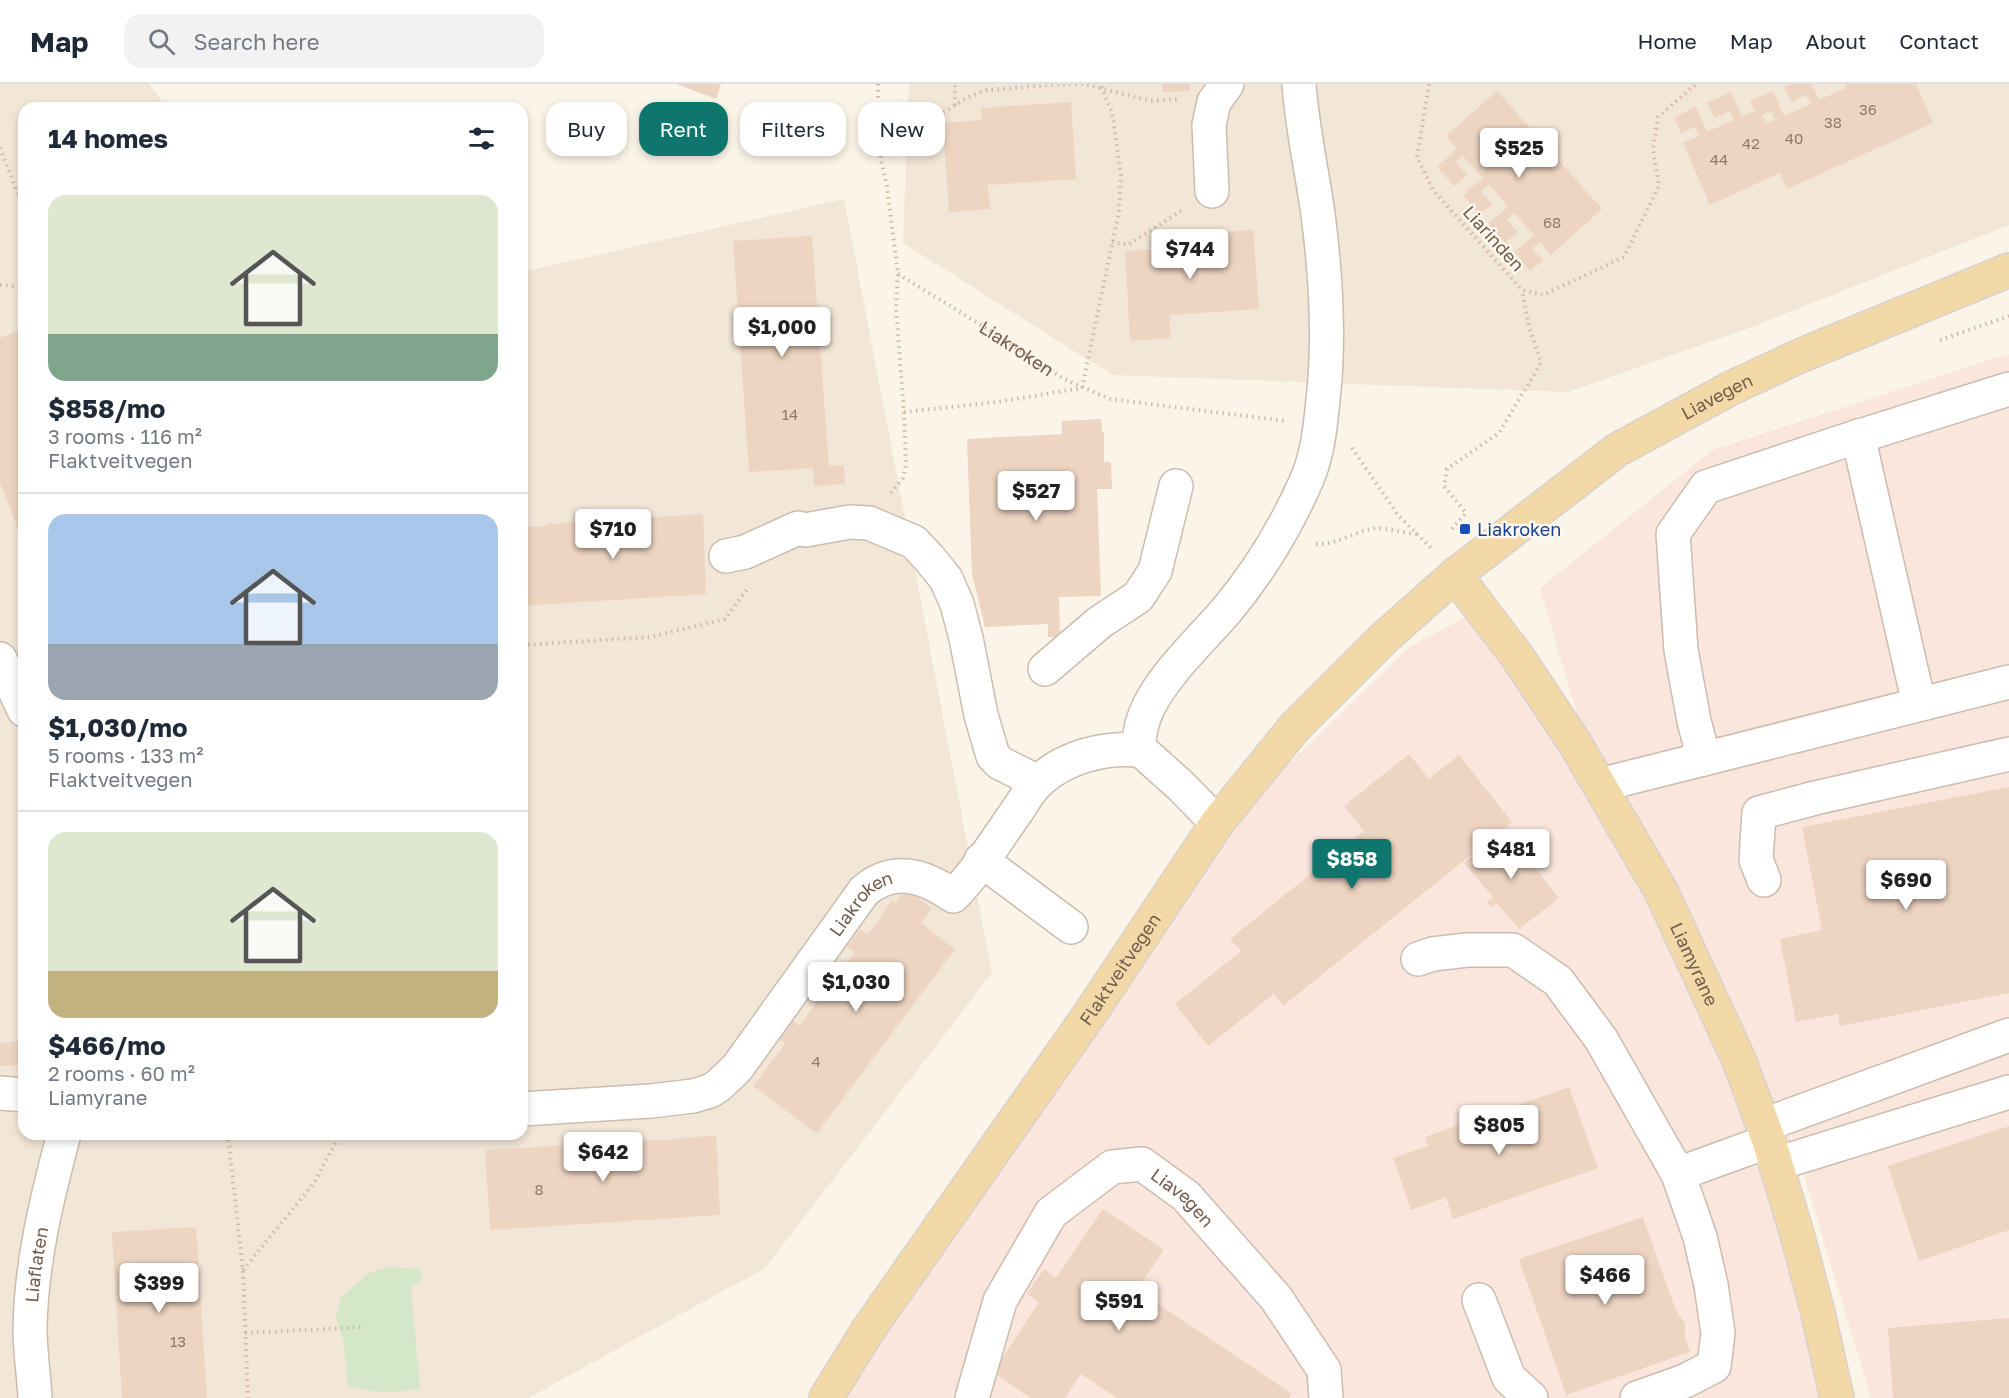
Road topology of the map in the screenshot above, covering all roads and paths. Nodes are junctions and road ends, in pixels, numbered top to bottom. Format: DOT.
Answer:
graph roads {
  1 [pos="878,84"];
  2 [pos="955,84"];
  3 [pos="1227,84"];
  4 [pos="1299,84"];
  5 [pos="1429,84"];
  6 [pos="1696,84"];
  7 [pos="1101,87"];
  8 [pos="1182,99"];
  9 [pos="878,102"];
  10 [pos="955,105"];
  11 [pos="945,110"];
  12 [pos="0,148"];
  13 [pos="881,156"];
  14 [pos="1212,191"];
  15 [pos="18,194"];
  16 [pos="1112,242"];
  17 [pos="2009,270"];
  18 [pos="898,273"];
  19 [pos="0,285"];
  20 [pos="18,286"];
  21 [pos="1522,290"];
  22 [pos="1082,388"];
  23 [pos="2009,389"];
  24 [pos="904,412"];
  25 [pos="1321,430"];
  26 [pos="1858,436"];
  27 [pos="1176,486"];
  28 [pos="869,523"];
  29 [pos="1419,534"];
  30 [pos="1447,535"];
  31 [pos="1276,539"];
  32 [pos="1440,543"];
  33 [pos="1434,550"];
  34 [pos="726,556"];
  35 [pos="1455,575"];
  36 [pos="752,583"];
  37 [pos="528,645"];
  38 [pos="0,659"];
  39 [pos="1045,669"];
  40 [pos="2009,682"];
  41 [pos="18,697"];
  42 [pos="1919,704"];
  43 [pos="1138,750"];
  44 [pos="2009,754"];
  45 [pos="1704,759"];
  46 [pos="1038,782"];
  47 [pos="1600,785"];
  48 [pos="1217,823"];
  49 [pos="981,860"];
  50 [pos="1764,880"];
  51 [pos="1071,927"];
  52 [pos="1418,959"];
  53 [pos="2009,1035"];
  54 [pos="2009,1092"];
  55 [pos="0,1093"];
  56 [pos="18,1094"];
  57 [pos="528,1109"];
  58 [pos="62,1140"];
  59 [pos="229,1140"];
  60 [pos="336,1140"];
  61 [pos="1770,1144"];
  62 [pos="1678,1174"];
  63 [pos="243,1271"];
  64 [pos="1479,1300"];
  65 [pos="365,1328"];
  66 [pos="245,1332"];
  67 [pos="35,1398"];
  68 [pos="248,1398"];
  69 [pos="826,1398"];
  70 [pos="972,1398"];
  71 [pos="1326,1398"];
  72 [pos="1531,1398"];
  73 [pos="1637,1398"];
  74 [pos="1837,1398"];
  1 -- 9 [label="path"];
  2 -- 10 [label="path"];
  3 -- 14 [label="street"];
  4 -- 25 [label="street"];
  5 -- 21 [label="path, Liarinden"];
  6 -- 21 [label="path, Liarinden"];
  7 -- 8 [label="path"];
  7 -- 10 [label="path"];
  7 -- 16 [label="path"];
  10 -- 11 [label="path"];
  12 -- 15 [label="path"];
  13 -- 18 [label="path"];
  14 -- 16 [label="path"];
  16 -- 22 [label="path"];
  17 -- 35 [label="main road, Liavegen"];
  18 -- 22 [label="path, Liakroken"];
  18 -- 24 [label="path"];
  19 -- 20 [label="path"];
  21 -- 30 [label="path"];
  22 -- 24 [label="path"];
  22 -- 25 [label="path, Liakroken"];
  23 -- 26 [label="street"];
  24 -- 28 [label="path"];
  25 -- 29 [label="path, Liakroken"];
  25 -- 31 [label="street"];
  26 -- 42 [label="street"];
  26 -- 45 [label="street"];
  27 -- 39 [label="street"];
  28 -- 34 [label="street"];
  28 -- 46 [label="street"];
  29 -- 31 [label="path"];
  29 -- 33 [label="path, Liakroken"];
  31 -- 43 [label="street"];
  32 -- 33 [label="path"];
  33 -- 35 [label="path, Liakroken"];
  35 -- 47 [label="main road, Liamyrane"];
  35 -- 48 [label="main road, Flaktveitvegen"];
  36 -- 37 [label="path"];
  38 -- 41 [label="street"];
  40 -- 42 [label="street"];
  42 -- 45 [label="street"];
  43 -- 46 [label="street, Liakroken"];
  43 -- 48 [label="street"];
  44 -- 50 [label="street"];
  45 -- 47 [label="street"];
  46 -- 49 [label="street, Liakroken"];
  47 -- 61 [label="main road, Liamyrane"];
  48 -- 69 [label="main road, Flaktveitvegen"];
  49 -- 51 [label="street"];
  49 -- 57 [label="street, Liakroken"];
  52 -- 62 [label="street"];
  53 -- 61 [label="street"];
  54 -- 61 [label="street"];
  55 -- 56 [label="street"];
  58 -- 67 [label="street, Liaflaten"];
  59 -- 63 [label="path"];
  60 -- 63 [label="path"];
  61 -- 62 [label="street"];
  61 -- 74 [label="main road, Liamyrane"];
  62 -- 73 [label="street"];
  63 -- 66 [label="path"];
  64 -- 72 [label="street"];
  65 -- 66 [label="path"];
  66 -- 68 [label="path"];
  70 -- 71 [label="street, Liavegen"];
}
